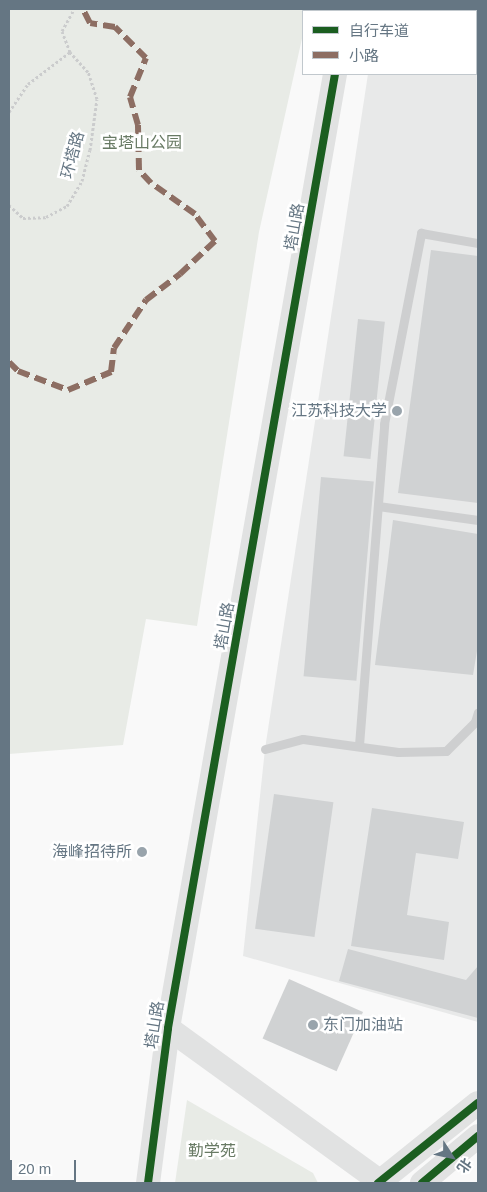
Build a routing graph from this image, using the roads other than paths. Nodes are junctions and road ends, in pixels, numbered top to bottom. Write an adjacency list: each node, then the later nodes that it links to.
1 (335, 75): 8 (street, 塔山路)
2 (478, 243): 3 (lane)
3 (378, 506): 4 (lane); 6 (lane)
4 (478, 520)
5 (478, 712): 6 (lane)
6 (359, 745): 7 (lane)
7 (265, 749)
8 (168, 1028): 11 (street, 塔山路); 12 (street)
9 (478, 1102): 12 (street)
10 (478, 1136): 13 (street)
11 (148, 1183)
12 (380, 1183)
13 (422, 1183)

